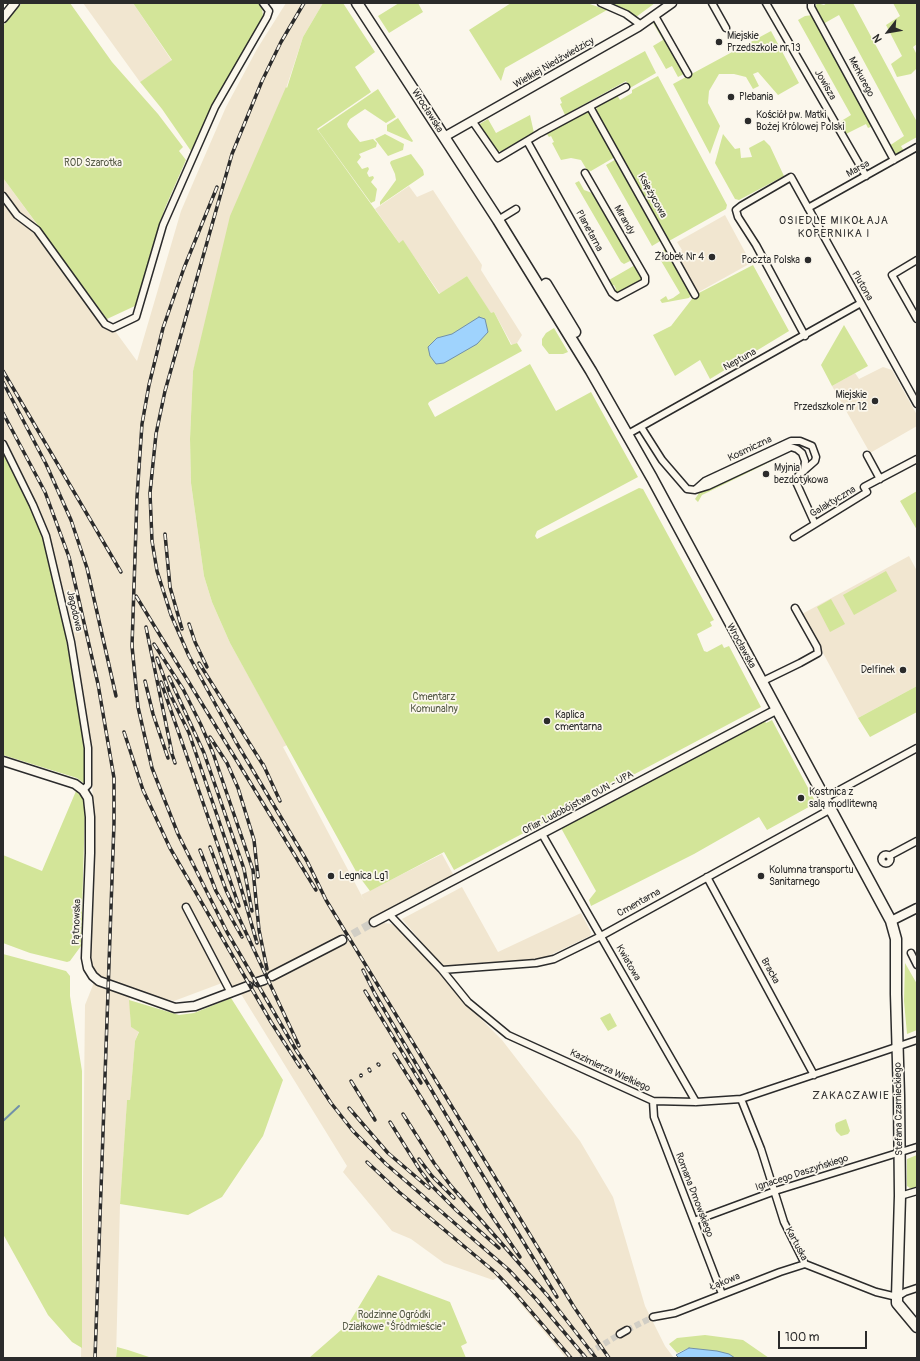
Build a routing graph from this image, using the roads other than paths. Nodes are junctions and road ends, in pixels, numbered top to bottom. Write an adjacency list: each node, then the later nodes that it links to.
1 (15, 3): 10 (street)
2 (263, 3): 23 (street)
3 (357, 3): 17 (main road, Wrocławska)
4 (601, 3): 11 (street)
5 (672, 3): 9 (street, Wielkiej Niedźwiedzicy)
6 (712, 3): 12 (street)
7 (766, 3): 22 (street, Jowisza)
8 (810, 3): 20 (street, Merkurego)
9 (655, 16): 11 (street, Wielkiej Niedźwiedzicy); 13 (street)
10 (3, 18)
11 (641, 25): 16 (street, Wielkiej Niedźwiedzicy)
12 (726, 28)
13 (688, 74)
14 (626, 87): 15 (street)
15 (590, 106): 18 (street); 29 (street, Księżycowa)
16 (472, 122): 17 (street, Wielkiej Niedźwiedzicy); 18 (street)
17 (444, 137): 26 (main road, Wrocławska)
18 (527, 141): 28 (street, Planetarna)
19 (917, 147): 20 (street, Marsa)
20 (894, 160): 22 (street, Marsa)
21 (586, 173): 28 (street, Mirandy)
22 (866, 176): 24 (street, Marsa)
23 (3, 196)
24 (808, 208): 30 (street, Plutona); 32 (street, Plutona)
25 (516, 209): 26 (street)
26 (498, 220): 35 (main road, Wrocławska)
27 (917, 260): 31 (street)
28 (646, 277)
29 (695, 295)
30 (861, 303): 32 (street, Neptuna); 33 (street, Plutona)
31 (917, 319)
32 (805, 336): 34 (street, Neptuna)
33 (917, 404)
34 (641, 426): 35 (street, Neptuna); 41 (street)
35 (628, 434): 45 (main road, Wrocławska)
36 (3, 444): 49 (street, Jagodowa)
37 (867, 455): 40 (street)
38 (917, 459): 40 (street, Galaktyczna)
39 (804, 471): 41 (street); 41 (street, Kosmiczna); 42 (street, Kosmiczna)
40 (880, 479): 42 (street, Galaktyczna)
41 (695, 490)
42 (815, 524): 43 (street, Galaktyczna)
43 (794, 537)
44 (795, 608): 45 (street)
45 (761, 682): 46 (main road, Wrocławska)
46 (776, 710): 50 (main road, Wrocławska); 52 (street, Ofiar Ludobójstwa OUN - UPA)
47 (917, 748): 50 (street)
48 (3, 761): 49 (street)
49 (83, 790): 68 (street, Pątnowska)
50 (825, 798): 51 (main road, Wrocławska)
51 (831, 809): 55 (street, Cmentarna); 59 (main road, Wrocławska)
52 (542, 834): 58 (street, Ofiar Ludobójstwa OUN - UPA); 61 (street, Kwiatowa)
53 (917, 841): 54 (street)
54 (889, 856)
55 (707, 877): 61 (street, Cmentarna); 71 (street, Bracka)
56 (186, 907): 68 (street)
57 (917, 908): 59 (street)
58 (389, 914): 60 (street); 65 (street, Kazimierza Wielkiego)
59 (891, 921): 70 (main road, Stefana Czarnieckiego)
60 (374, 922)
61 (601, 936): 65 (street, Cmentarna); 74 (street, Kwiatowa)
62 (342, 940): 66 (street)
63 (911, 953): 64 (street)
64 (917, 965)
65 (442, 970): 73 (street, Kazimierza Wielkiego)
66 (272, 976)
67 (248, 986): 68 (street, Pątnowska)
68 (231, 993)
69 (917, 1040): 70 (street, Kazimierza Wielkiego)
70 (898, 1047): 71 (street, Kazimierza Wielkiego); 76 (main road, Stefana Czarnieckiego)
71 (814, 1075): 72 (street, Kazimierza Wielkiego)
72 (741, 1099): 74 (street, Kazimierza Wielkiego); 77 (street, Kartuska)
73 (653, 1101): 74 (street, Kazimierza Wielkiego); 80 (street, Romana Dmowskiego)
74 (696, 1102)
75 (917, 1146): 76 (street, Ignacego Daszyńskiego)
76 (900, 1152): 77 (street, Ignacego Daszyńskiego); 79 (main road, Stefana Czarnieckiego)
77 (775, 1191): 80 (street, Ignacego Daszyńskiego); 81 (street, Kartuska)
78 (917, 1191): 79 (street)
79 (900, 1196): 84 (main road, Stefana Czarnieckiego)
80 (694, 1221): 83 (street, Romana Dmowskiego)
81 (805, 1264): 83 (street, Łąkowa); 84 (street, Kartuska)
82 (917, 1288): 84 (street)
83 (722, 1294): 85 (street, Łąkowa)
84 (897, 1297): 86 (main road)
85 (653, 1317)
86 (917, 1327)
87 (627, 1330): 88 (street)
88 (620, 1334)

